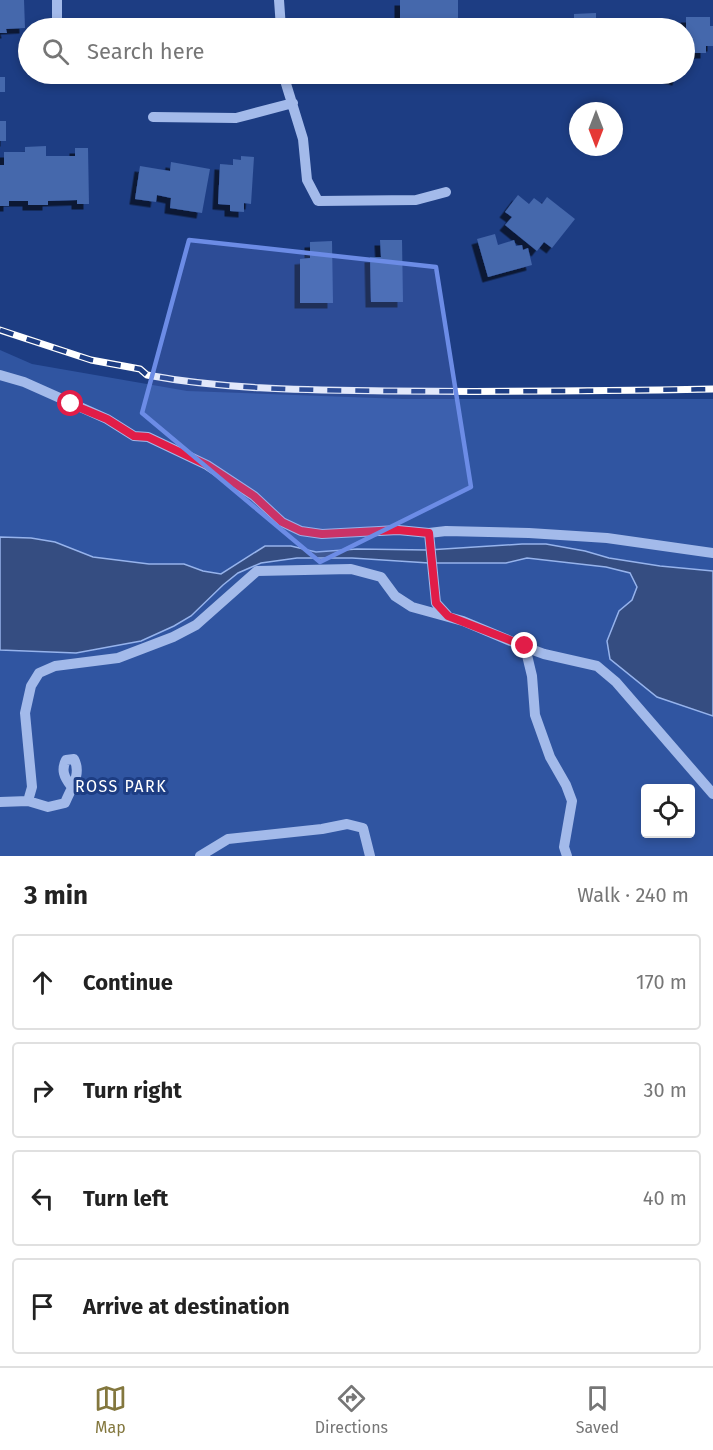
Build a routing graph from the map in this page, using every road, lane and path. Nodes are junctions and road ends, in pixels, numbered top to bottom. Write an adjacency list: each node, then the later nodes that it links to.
1 (57, 0): 3 (street)
2 (279, 0): 4 (street)
3 (57, 18)
4 (280, 18)
5 (286, 84): 6 (street)
6 (293, 103): 7 (street); 8 (street)
7 (153, 117)
8 (446, 192)
9 (0, 375): 10 (street)
10 (430, 539): 11 (street); 12 (street)
11 (713, 553)
12 (448, 616): 13 (street); 16 (street)
13 (525, 646): 15 (street); 22 (street)
14 (71, 786): 16 (street)
15 (713, 794)
16 (28, 801): 17 (street)
17 (0, 802)
18 (363, 828): 19 (street); 20 (street); 21 (street)
19 (200, 856)
20 (370, 856)
21 (378, 856)
22 (567, 856)

